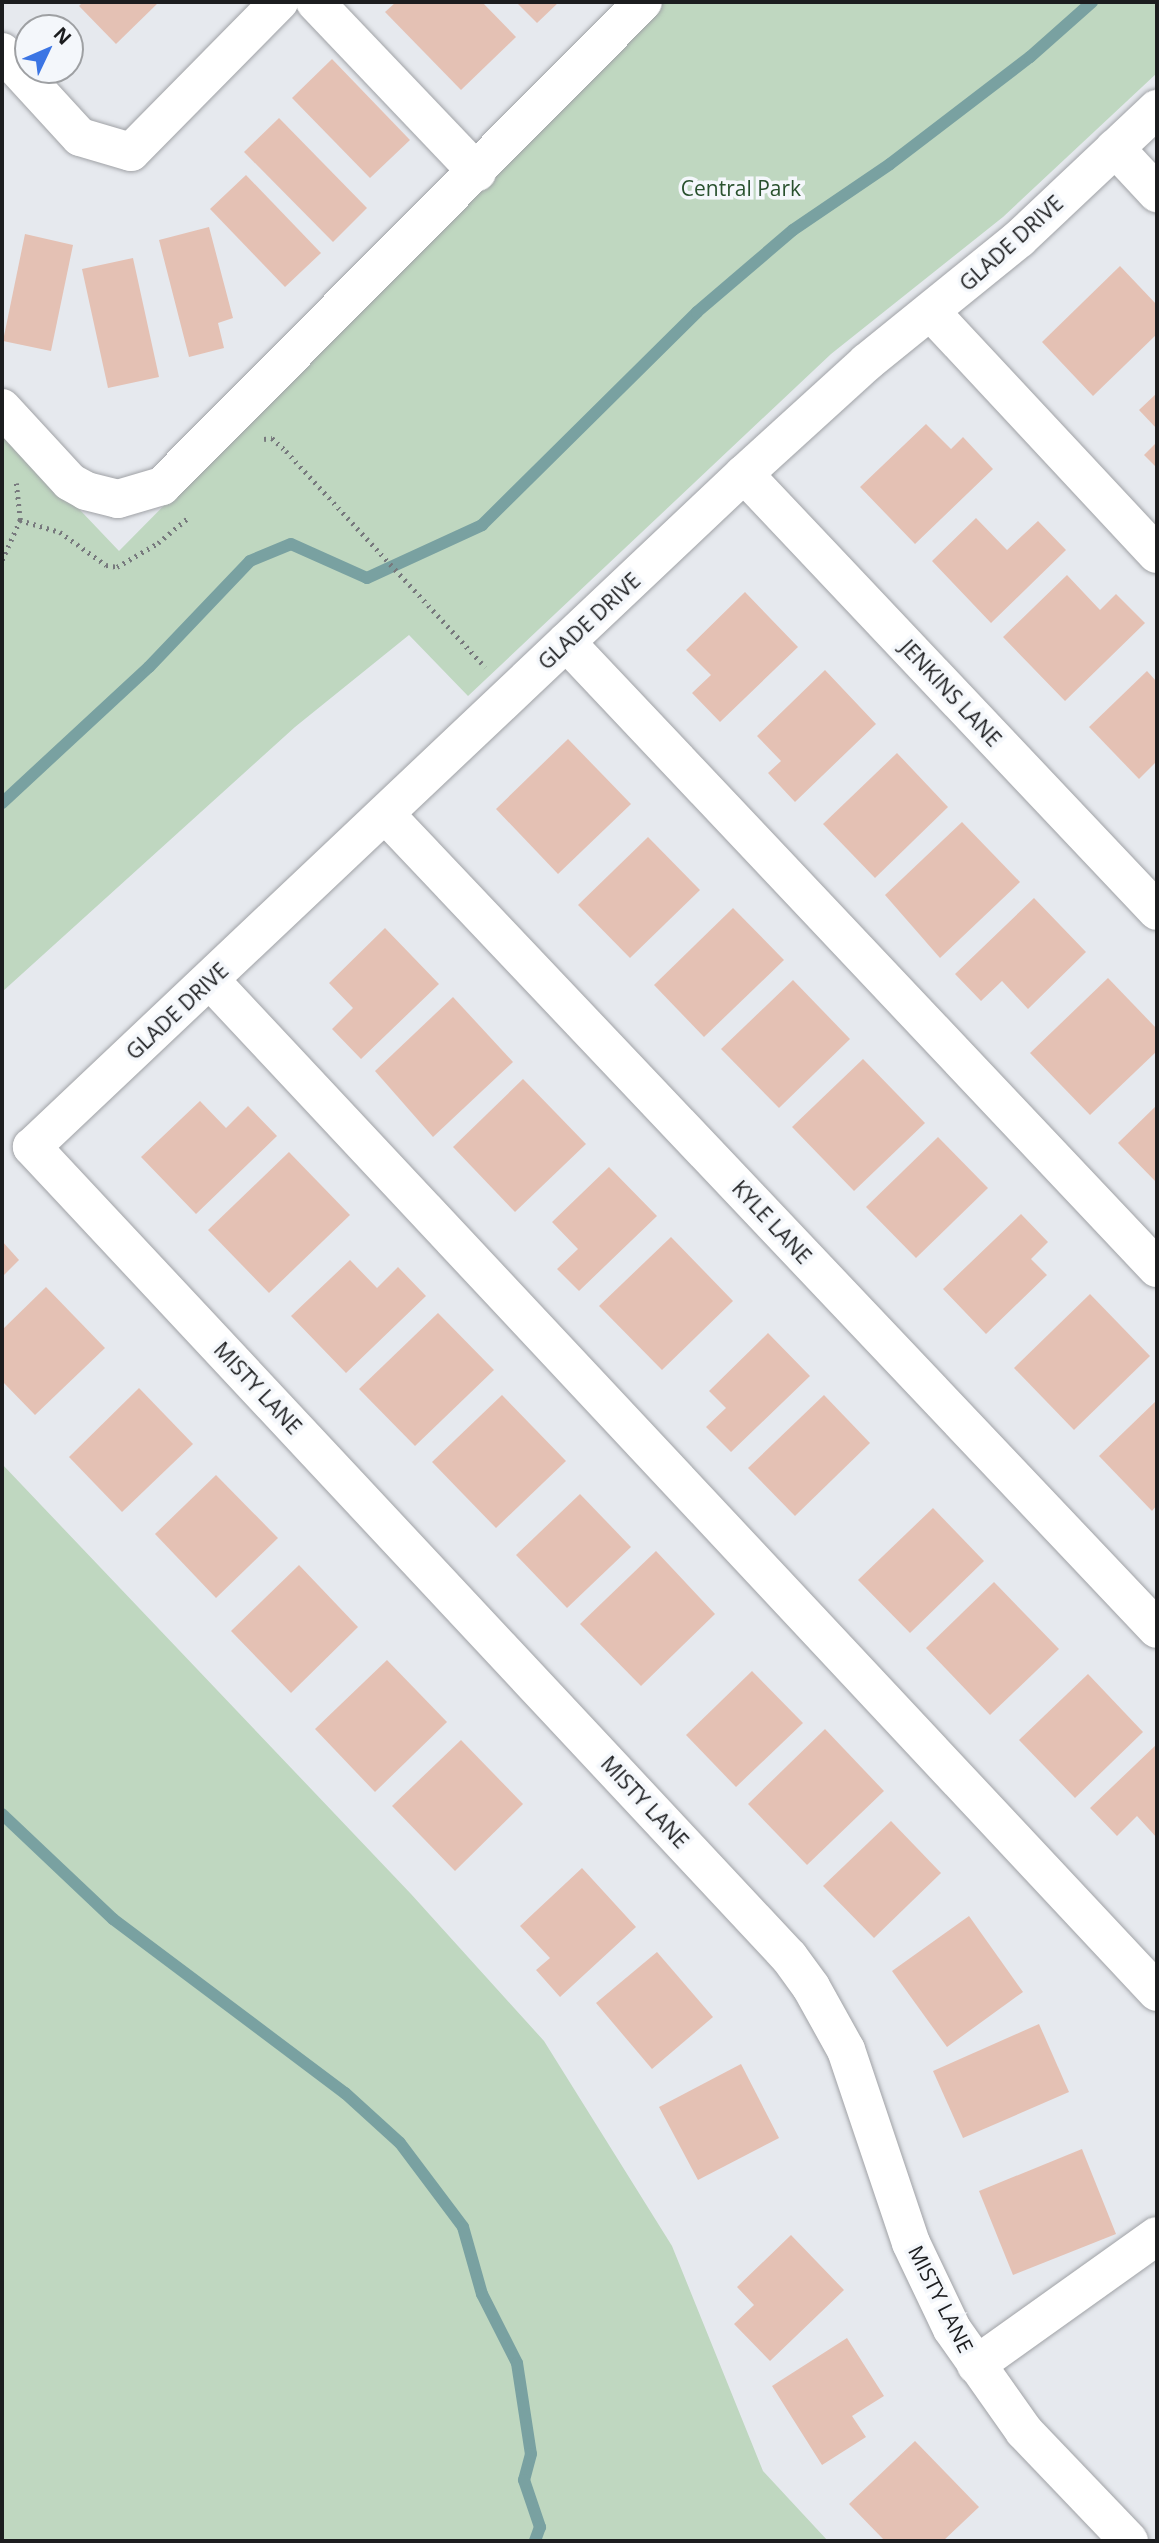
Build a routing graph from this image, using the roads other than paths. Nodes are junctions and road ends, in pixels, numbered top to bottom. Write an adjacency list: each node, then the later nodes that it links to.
1 (279, 2): 4 (street)
2 (315, 2): 7 (street)
3 (642, 2): 7 (street)
4 (2, 52)
5 (1157, 109): 6 (street, GLADE DRIVE)
6 (1115, 148): 8 (street); 9 (street, GLADE DRIVE)
7 (477, 172): 10 (street)
8 (1157, 193)
9 (931, 312): 11 (street, GLADE DRIVE); 12 (street)
10 (2, 408)
11 (744, 474): 13 (street, GLADE DRIVE); 15 (street, JENKINS LANE)
12 (1157, 554)
13 (566, 642): 14 (street, GLADE DRIVE); 18 (street)
14 (386, 815): 16 (street, GLADE DRIVE); 19 (street, KYLE LANE)
15 (1157, 911)
16 (210, 980): 17 (street, GLADE DRIVE); 20 (street)
17 (32, 1146): 22 (street, MISTY LANE)
18 (1157, 1268)
19 (1157, 1629)
20 (1157, 1992)
21 (1157, 2236): 22 (street)
22 (976, 2365): 23 (street, MISTY LANE)
23 (1129, 2541)

